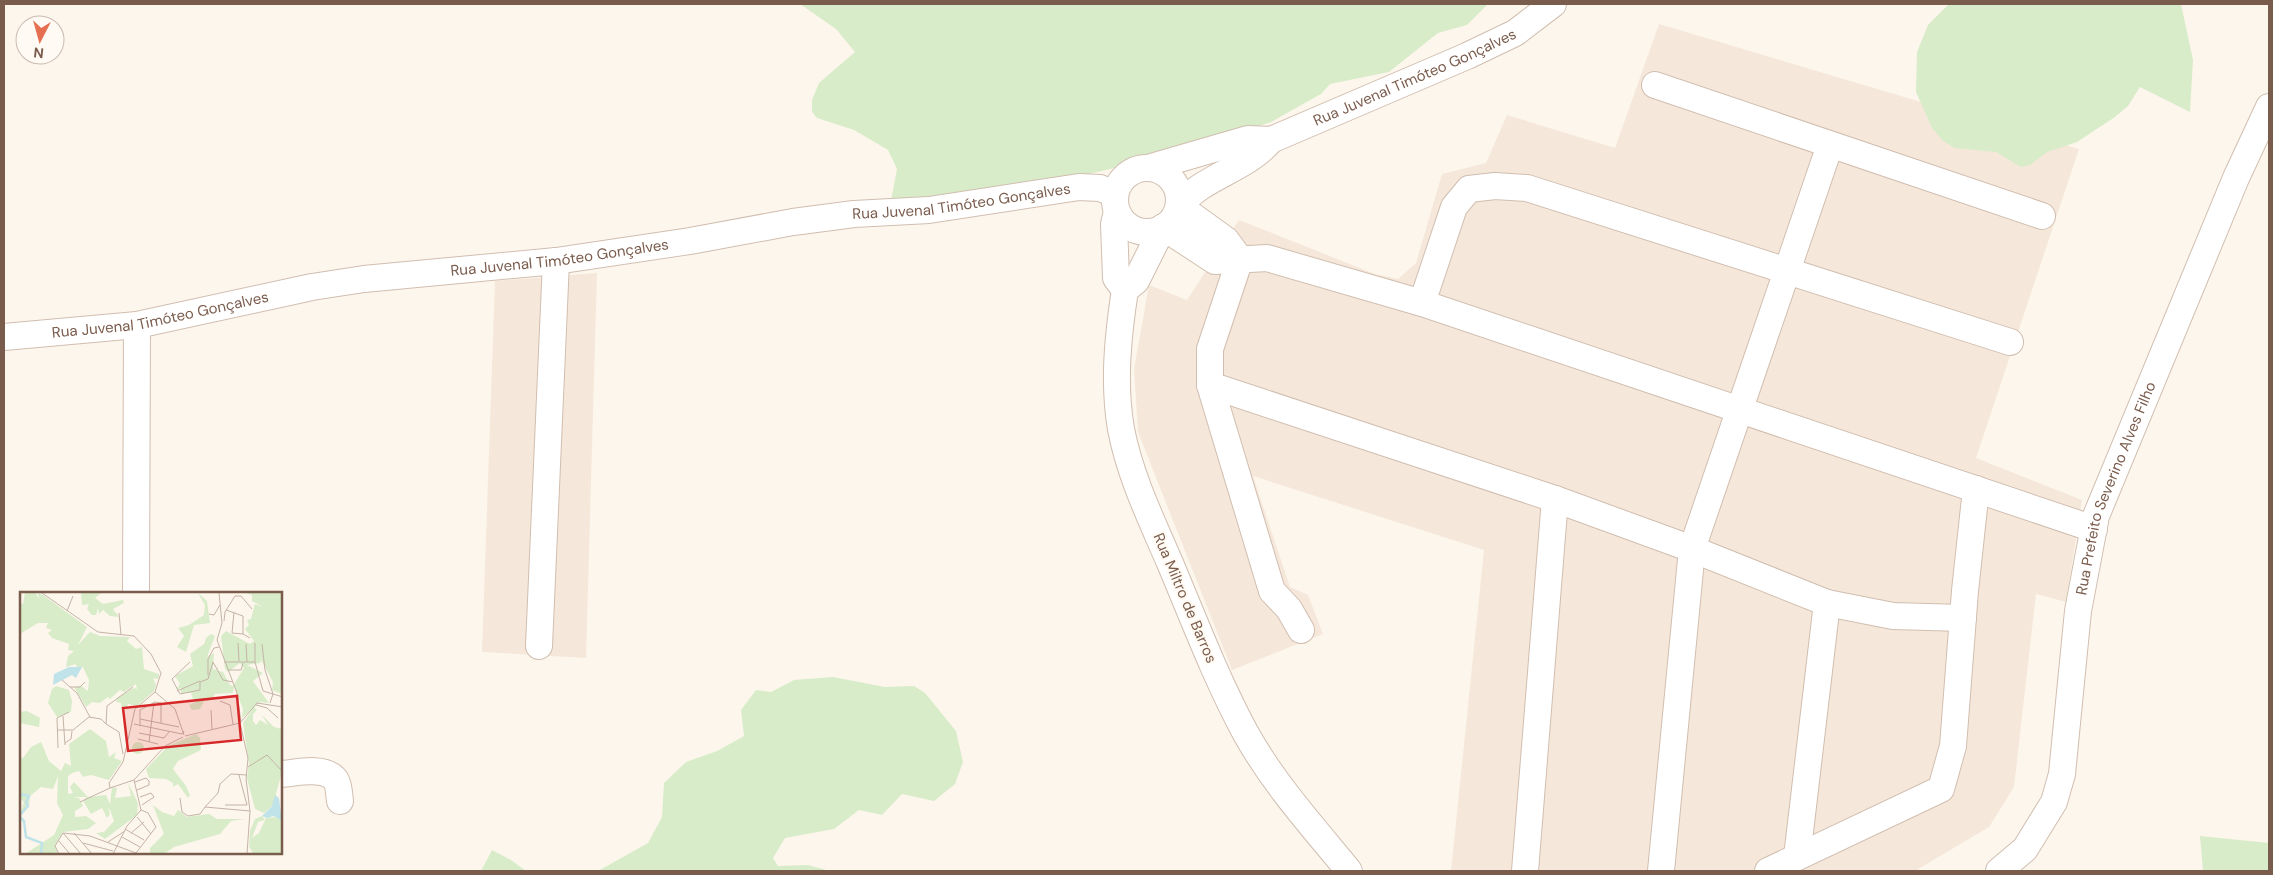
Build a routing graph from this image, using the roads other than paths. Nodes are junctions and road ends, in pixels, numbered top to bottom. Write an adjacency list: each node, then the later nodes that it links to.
1 (1553, 4): 4 (street, Rua Juvenal Timóteo Gonçalves)
2 (1655, 85): 5 (street)
3 (2269, 106): 23 (street, Rua Prefeito Severino Alves Filho)
4 (1271, 140): 6 (street, Rua Juvenal Timóteo Gonçalves); 8 (street, Rua Juvenal Timóteo Gonçalves)
5 (1830, 145): 9 (street); 13 (street)
6 (1148, 168): 7 (street); 8 (street)
7 (1116, 203): 10 (street); 12 (street, Rua Juvenal Timóteo Gonçalves); 14 (street)
8 (1178, 206): 10 (street); 11 (street)
9 (2042, 216)
10 (1163, 228): 11 (street); 14 (street)
11 (1240, 259): 15 (street); 19 (street)
12 (556, 261): 16 (street, Rua Juvenal Timóteo Gonçalves); 29 (street)
13 (1787, 272): 15 (street); 18 (street); 20 (street)
14 (1125, 290): 33 (street, Rua Miltro de Barros)
15 (1422, 303): 20 (street)
16 (137, 324): 17 (street, Rua Juvenal Timóteo Gonçalves); 25 (street)
17 (4, 337)
18 (2010, 342)
19 (1210, 385): 22 (street); 28 (street)
20 (1740, 410): 21 (street); 24 (street)
21 (1976, 489): 23 (street); 27 (street)
22 (1555, 499): 24 (street); 34 (street)
23 (2094, 529): 37 (street, Rua Prefeito Severino Alves Filho)
24 (1692, 549): 26 (street); 35 (street)
25 (136, 592)
26 (1827, 604): 27 (street); 32 (street)
27 (1963, 618): 32 (street)
28 (1301, 630)
29 (539, 646)
30 (282, 774): 31 (street)
31 (340, 801)
32 (1798, 857): 36 (street)
33 (1349, 871)
34 (1525, 871)
35 (1661, 871)
36 (1768, 871)
37 (2000, 871)

